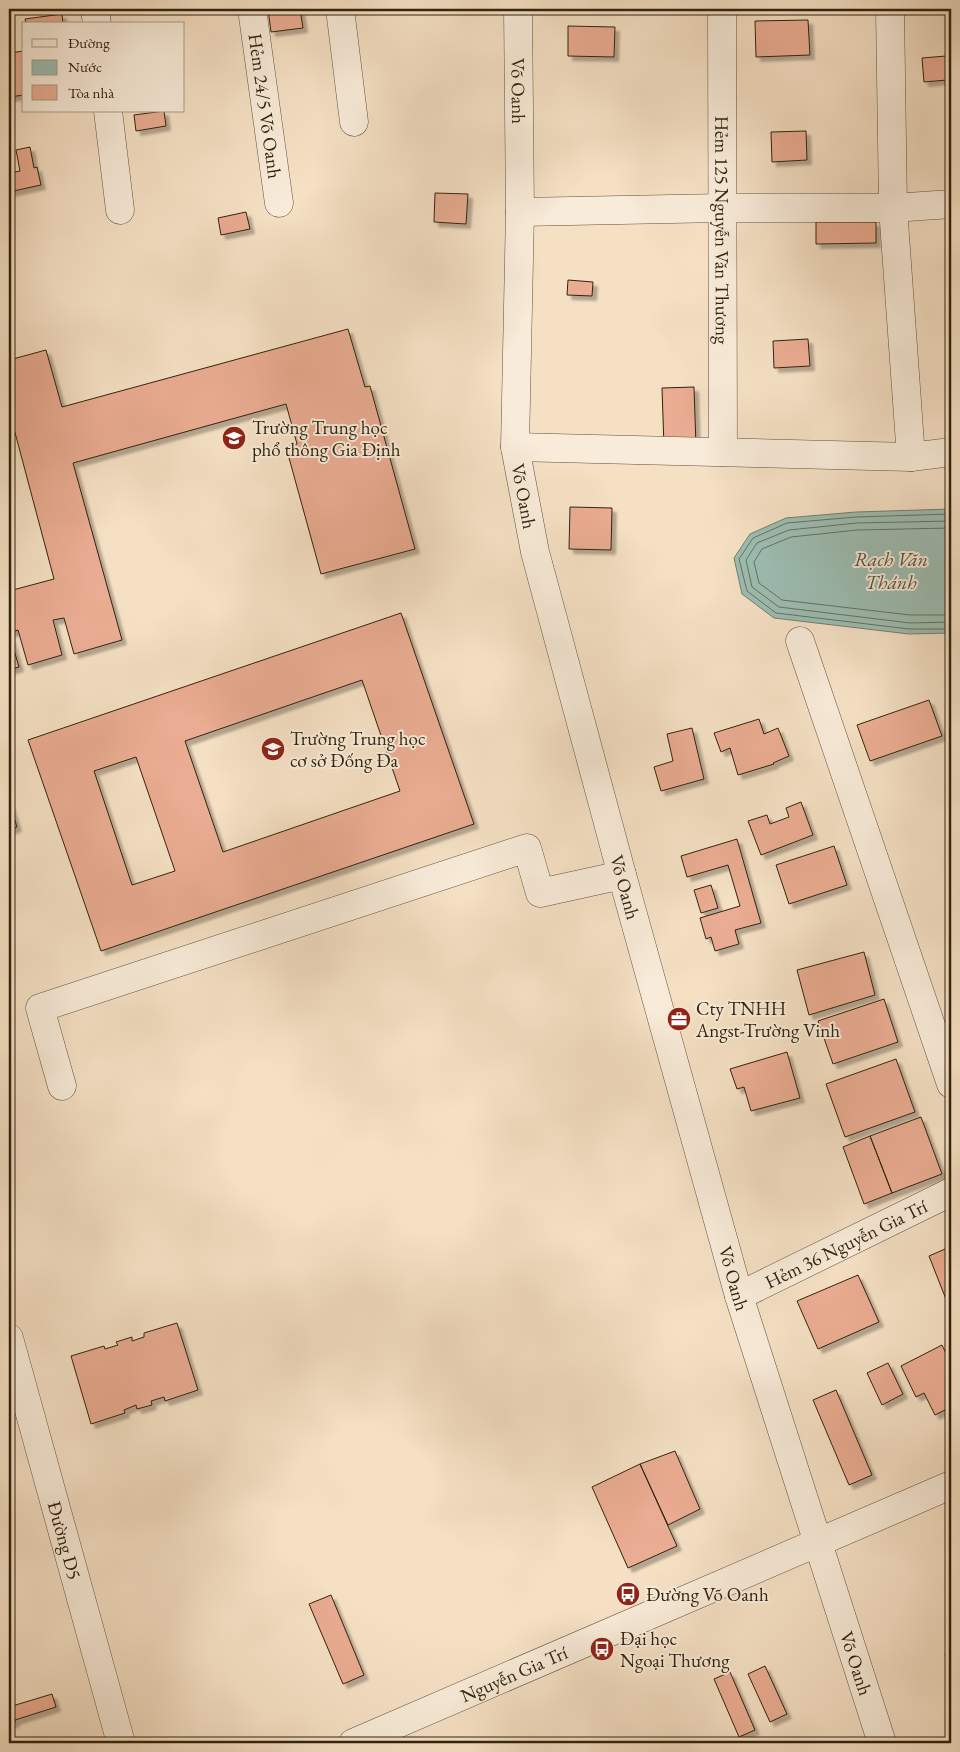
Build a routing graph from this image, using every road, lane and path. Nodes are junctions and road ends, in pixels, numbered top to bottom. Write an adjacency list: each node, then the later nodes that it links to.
1 (95, 9): 7 (street)
2 (252, 9): 10 (street, Hẻm 24/5 Võ Oanh)
3 (340, 9): 9 (street)
4 (518, 9): 15 (street, Võ Oanh)
5 (722, 9): 12 (street, Hẻm 125 Nguyễn Văn Thương)
6 (890, 9): 13 (street)
7 (97, 22)
8 (108, 112): 14 (street)
9 (354, 122)
10 (279, 203)
11 (951, 204): 13 (street)
12 (722, 208): 13 (street); 15 (street); 17 (street, Hẻm 125 Nguyễn Văn Thương)
13 (892, 208): 19 (street)
14 (120, 210)
15 (520, 212): 16 (street, Võ Oanh)
16 (515, 447): 17 (street); 21 (street, Võ Oanh)
17 (723, 452): 19 (street)
18 (951, 452): 19 (street)
19 (911, 457)
20 (800, 642): 22 (street)
21 (622, 875): 23 (street); 25 (street, Võ Oanh)
22 (951, 1084)
23 (62, 1086)
24 (951, 1192): 25 (street, Hẻm 36 Nguyễn Gia Trí)
25 (739, 1296): 28 (street, Võ Oanh)
26 (9, 1338): 29 (street, Đường D5)
27 (951, 1485): 28 (street, Nguyễn Gia Trí)
28 (819, 1543): 30 (street, Nguyễn Gia Trí); 31 (street, Võ Oanh)
29 (121, 1743)
30 (352, 1743)
31 (882, 1743)

